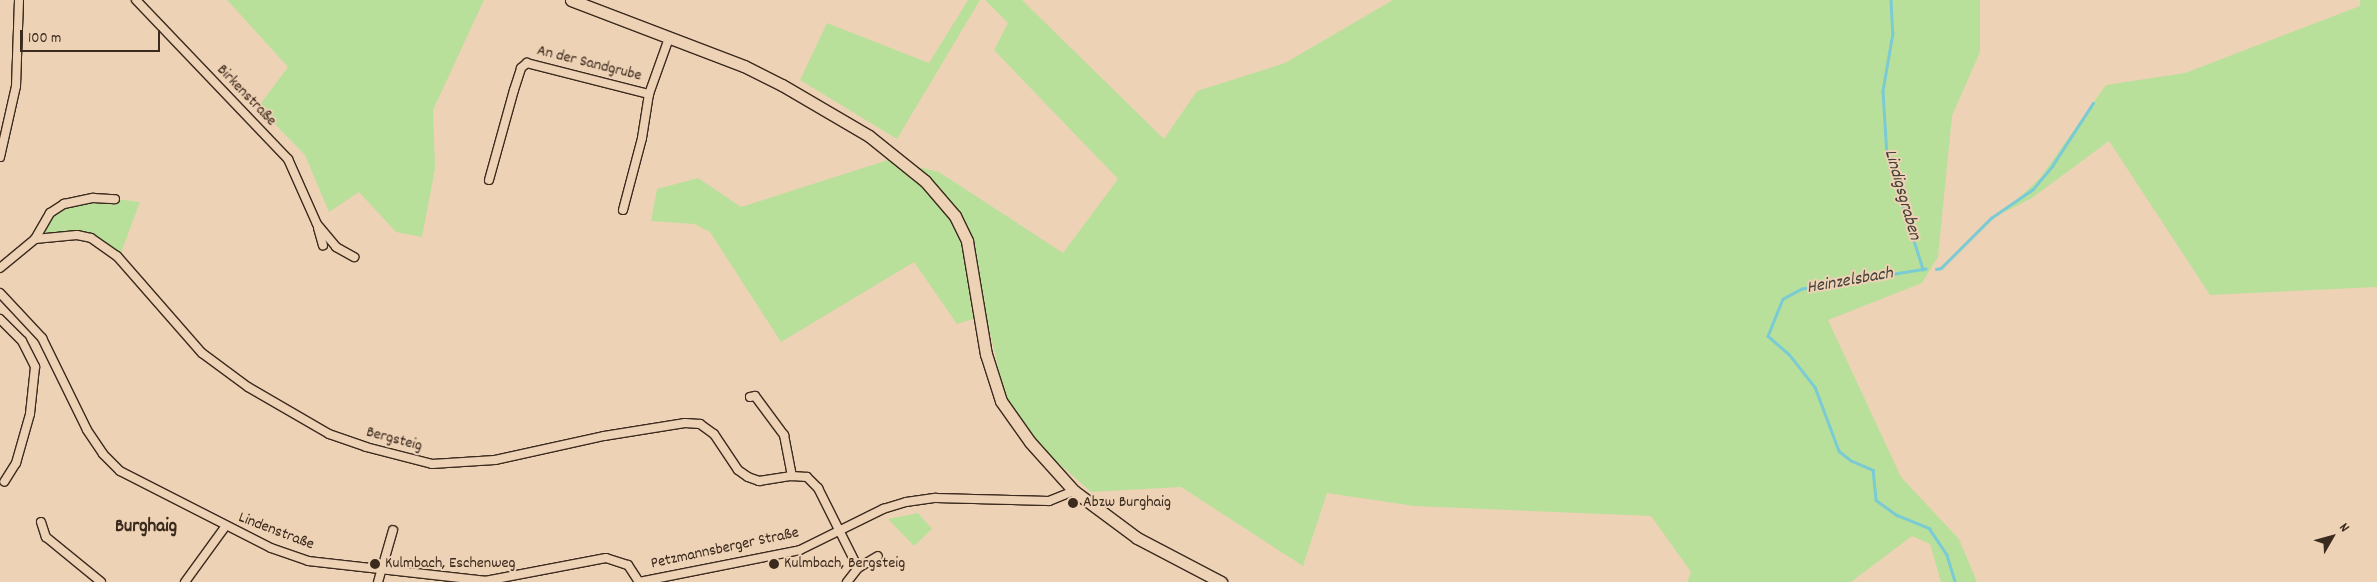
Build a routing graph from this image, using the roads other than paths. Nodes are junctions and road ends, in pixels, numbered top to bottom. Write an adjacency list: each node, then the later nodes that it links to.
1 (20, 0): 6 (street)
2 (136, 0): 10 (street, Birkenstraße)
3 (571, 0): 4 (street)
4 (669, 38): 5 (street, An der Sandgrube); 20 (street)
5 (649, 94): 7 (street, An der Sandgrube); 9 (street, An der Sandgrube)
6 (0, 157)
7 (489, 180)
8 (115, 198): 11 (street)
9 (623, 210)
10 (317, 224): 12 (street, Birkenstraße); 13 (street, Birkenstraße)
11 (35, 239): 14 (street); 18 (street, Bergsteig)
12 (323, 245)
13 (354, 257)
14 (0, 268)
15 (0, 293): 22 (street, Lindenstraße)
16 (0, 320): 19 (street)
17 (750, 396): 18 (street)
18 (792, 476): 24 (street, Bergsteig)
19 (4, 482)
20 (1074, 491): 24 (street, Petzmannsberger Straße); 33 (street)
21 (41, 522): 28 (street)
22 (225, 527): 27 (street, Lindenstraße); 29 (street)
23 (393, 530): 27 (street)
24 (840, 532): 26 (street, Bergsteig); 31 (street, Petzmannsberger Straße)
25 (878, 556): 26 (street)
26 (858, 568): 32 (street)
27 (381, 571): 30 (street); 31 (street, Lindenstraße)
28 (101, 582)
29 (184, 582)
30 (378, 582)
31 (639, 582)
32 (847, 582)
33 (1221, 582)

